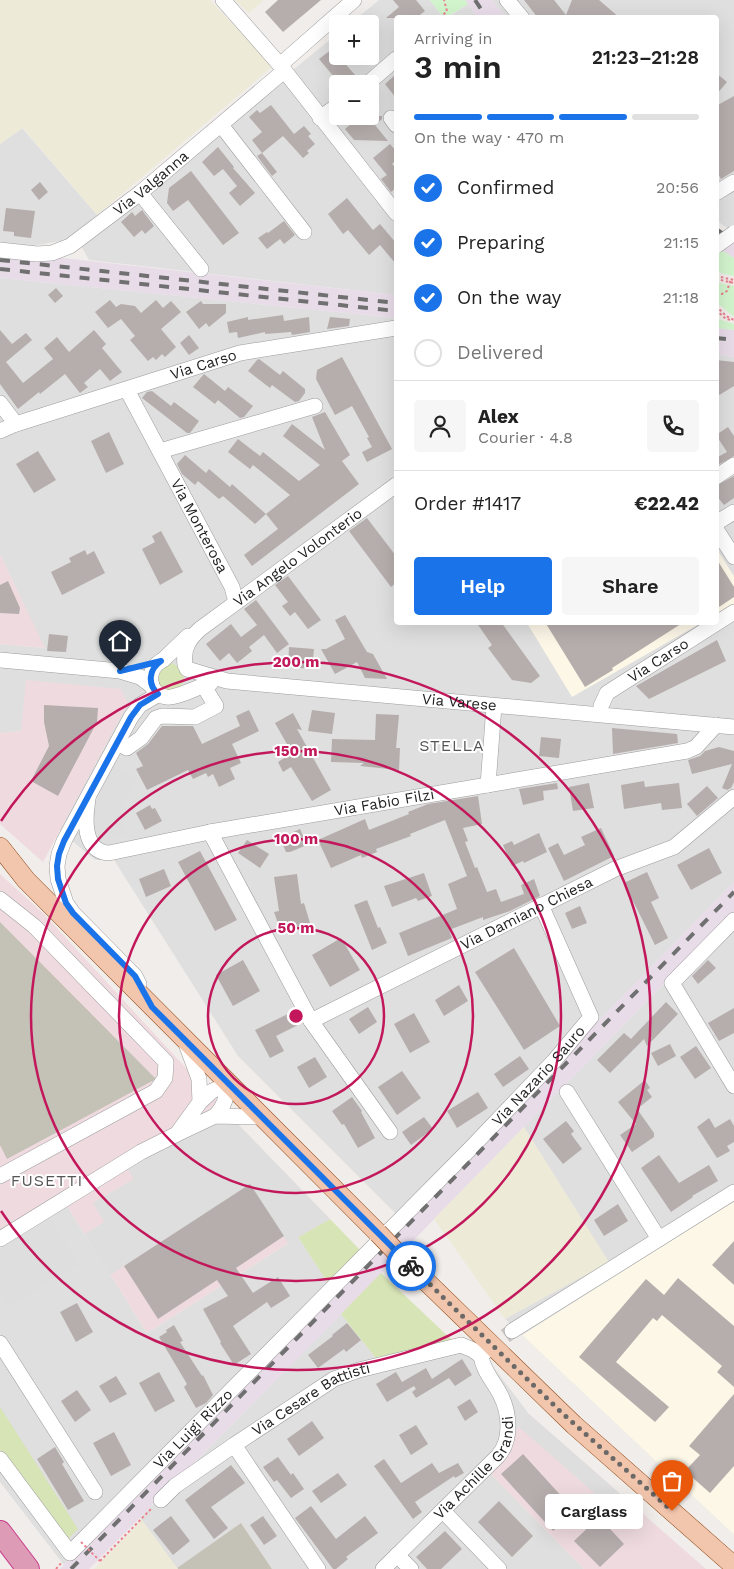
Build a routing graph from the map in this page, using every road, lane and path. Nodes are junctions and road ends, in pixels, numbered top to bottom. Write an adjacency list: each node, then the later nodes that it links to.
1 (223, 0): 8 (street)
2 (354, 0): 8 (street, Via Valganna)
3 (444, 0): 5 (path)
4 (507, 0): 6 (street)
5 (443, 15)
6 (520, 15)
7 (394, 61): 9 (street)
8 (282, 68): 11 (street); 12 (street, Via Valganna)
9 (377, 75)
10 (329, 112): 11 (street)
11 (320, 118): 16 (street)
12 (221, 126): 15 (street, Via Valganna); 17 (street)
13 (734, 182): 14 (street)
14 (719, 191)
15 (140, 193): 20 (street, Via Valganna); 21 (street)
16 (394, 210)
17 (304, 232)
18 (734, 233): 19 (street, bridge)
19 (719, 244)
20 (0, 250)
21 (200, 269)
22 (719, 278): 24 (path)
23 (719, 278): 24 (path)
24 (733, 280): 25 (path)
25 (719, 294)
26 (719, 309): 28 (path)
27 (719, 313): 28 (path)
28 (734, 320)
29 (394, 328): 30 (street, Via Carso)
30 (127, 390): 33 (street, Via Carso); 35 (street, Via Monterosa)
31 (0, 403): 33 (street)
32 (315, 406): 35 (street)
33 (16, 424): 34 (street, Via Carso)
34 (0, 431)
35 (160, 451): 43 (street, Via Monterosa)
36 (734, 465): 37 (street)
37 (719, 475)
38 (394, 486): 43 (street, Via Angelo Volonterio)
39 (734, 512): 40 (street)
40 (719, 521)
41 (719, 534): 42 (street)
42 (734, 557)
43 (236, 602): 47 (street, Via Angelo Volonterio)
44 (734, 612): 45 (street, Via Carso)
45 (719, 622)
46 (715, 625): 56 (street, Via Carso)
47 (200, 628): 49 (street, Via Angelo Volonterio); 50 (street, Via Angelo Volonterio)
48 (0, 660): 51 (street)
49 (162, 660): 50 (street); 51 (street); 54 (street)
50 (186, 667): 52 (street, Via Varese); 55 (street)
51 (120, 671): 54 (street)
52 (227, 680): 53 (street); 57 (street, Via Varese)
53 (203, 685): 55 (street); 60 (street)
54 (155, 690): 55 (street); 60 (street)
55 (181, 694)
56 (604, 700)
57 (494, 706): 58 (street, Via Varese); 61 (street)
58 (716, 725): 59 (street, Via Varese); 61 (street, Via Fabio Filzi)
59 (734, 727)
60 (117, 743): 63 (street)
61 (488, 785): 64 (street, Via Fabio Filzi)
62 (734, 797): 67 (street, Via Damiano Chiesa)
63 (88, 799): 64 (street, Via Fabio Filzi); 69 (street)
64 (210, 832): 70 (street)
65 (0, 847): 69 (main road)
66 (0, 899): 80 (street)
67 (541, 905): 70 (street, Via Damiano Chiesa); 82 (street, Via Nazario Sauro)
68 (734, 920): 73 (street)
69 (152, 1007): 71 (main road)
70 (311, 1021): 78 (street)
71 (184, 1039): 72 (main road); 75 (street)
72 (228, 1084): 75 (street); 76 (street); 77 (main road)
73 (734, 1086)
74 (567, 1092): 84 (street)
75 (200, 1102): 79 (street)
76 (215, 1116): 77 (street); 79 (street)
77 (261, 1117): 96 (main road, bridge)
78 (390, 1132)
79 (179, 1133): 83 (street)
80 (0, 1176)
81 (734, 1192): 84 (street)
82 (399, 1220): 94 (street, Via Luigi Rizzo)
83 (0, 1239)
84 (659, 1239): 85 (street)
85 (512, 1331)
86 (0, 1343): 90 (street)
87 (484, 1353): 88 (street, Via Cesare Battisti); 92 (street, Via Achille Grandi)
88 (234, 1445): 91 (street, Via Cesare Battisti); 98 (street)
89 (0, 1459): 94 (street)
90 (95, 1492)
91 (161, 1500): 94 (path, bridge)
92 (443, 1511): 95 (street, Via Achille Grandi); 101 (street)
93 (0, 1532): 97 (highway)
94 (81, 1542)
95 (397, 1555): 99 (street, Via Achille Grandi); 100 (street)
96 (734, 1566)
97 (28, 1569)
98 (318, 1569)
99 (382, 1569)
100 (411, 1569)
101 (499, 1569)

